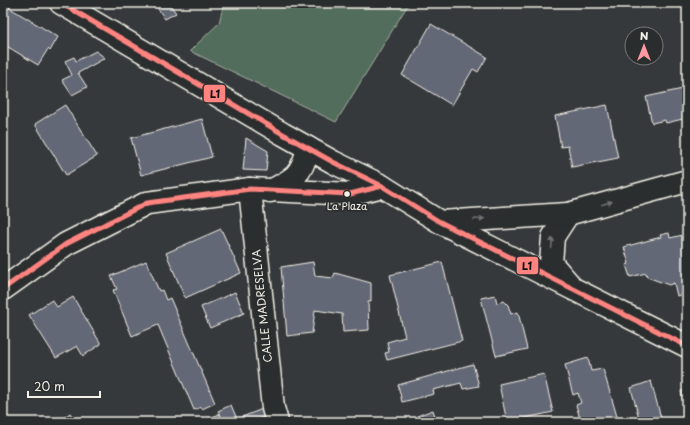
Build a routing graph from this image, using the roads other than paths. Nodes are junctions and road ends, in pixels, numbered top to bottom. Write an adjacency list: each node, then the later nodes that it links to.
1 (61, 3): 2 (street)
2 (308, 148): 4 (street); 5 (street)
3 (687, 181): 6 (street, one-way to 3)
4 (382, 186): 5 (street); 7 (street)
5 (260, 190): 9 (street); 11 (street, CALLE MADRESELVA)
6 (568, 214): 7 (street, one-way to 6); 8 (street, one-way to 6)
7 (440, 222): 8 (street)
8 (572, 288): 10 (street)
9 (3, 289)
10 (687, 346)
11 (278, 422)

